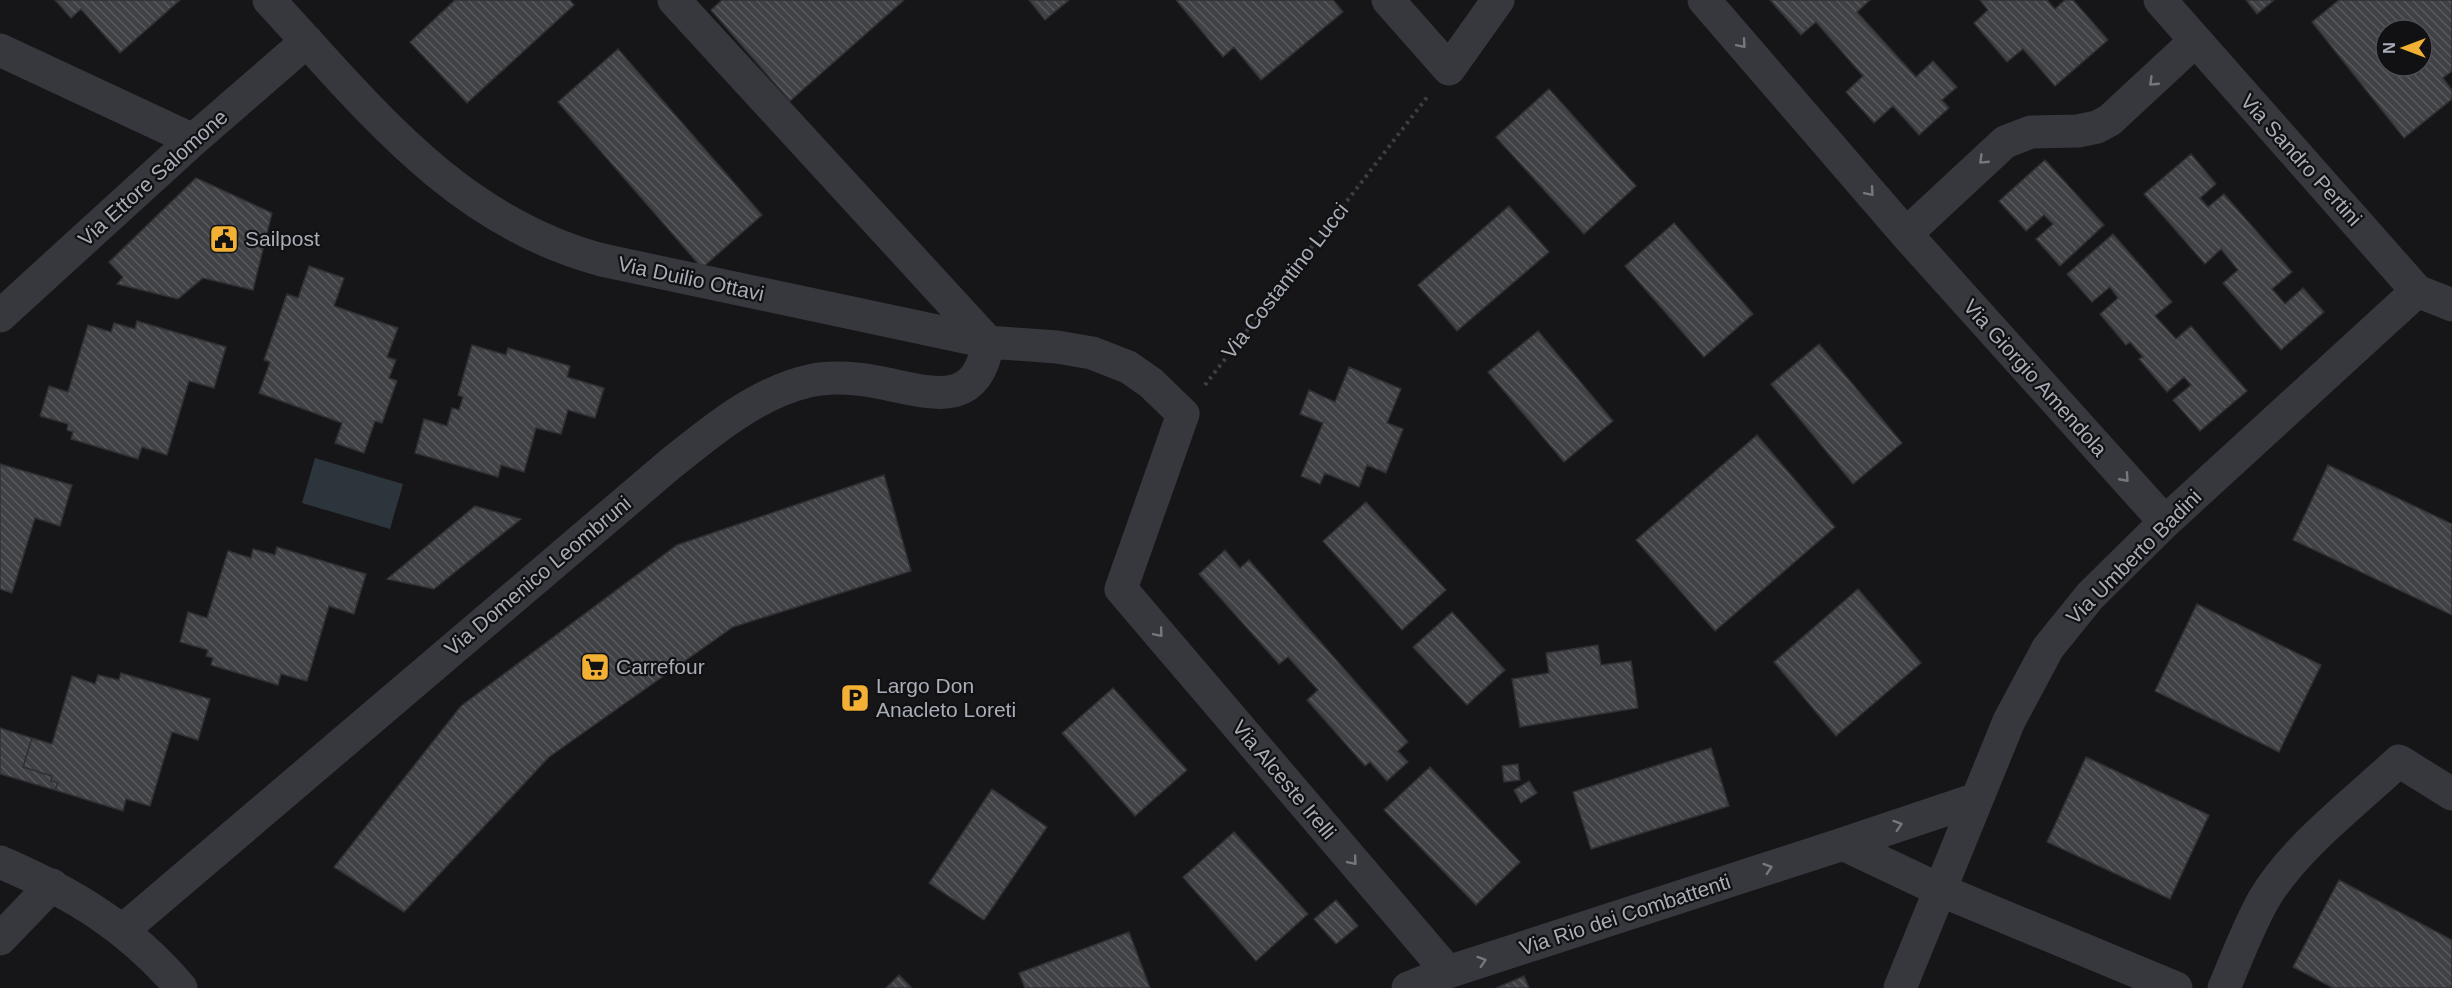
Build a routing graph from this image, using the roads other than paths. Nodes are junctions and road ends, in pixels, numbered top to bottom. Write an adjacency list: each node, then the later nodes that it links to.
1 (269, 0): 7 (street, Via Duilio Ottavi)
2 (674, 0): 15 (street)
3 (1388, 0): 4 (street)
4 (1498, 0)
5 (1704, 0): 11 (street, Via Giorgio Amendola, one-way to 11)
6 (2160, 0): 8 (street, Via Sandro Pertini)
7 (307, 41): 10 (street, Via Ettore Salomone); 15 (street, Via Duilio Ottavi)
8 (2195, 41): 11 (street, one-way to 11); 12 (street, Via Sandro Pertini)
9 (0, 50): 10 (street)
10 (193, 140): 14 (street, Via Ettore Salomone)
11 (1906, 234): 16 (street, Via Giorgio Amendola, one-way to 16)
12 (2417, 291): 13 (street, Via Sandro Pertini); 16 (street, Via Umberto Badini)
13 (2452, 305)
14 (0, 316)
15 (988, 342): 17 (street, Via Duilio Ottavi); 24 (street, Via Domenico Leombruni)
16 (2165, 522): 19 (street, Via Umberto Badini)
17 (1121, 588): 26 (street, Via Alceste Irelli, one-way to 26)
18 (2452, 795): 31 (street)
19 (1977, 799): 20 (street, Via Rio dei Combattenti, one-way to 19); 23 (street, Via Umberto Badini)
20 (1843, 844): 23 (street); 26 (street, Via Rio dei Combattenti, one-way to 20)
21 (0, 862): 22 (street)
22 (52, 885): 24 (street); 25 (street)
23 (1940, 891): 29 (street, Via Umberto Badini); 30 (street)
24 (123, 930): 27 (street)
25 (0, 939)
26 (1448, 972): 28 (street, Via Rio dei Combattenti)
27 (181, 988)
28 (1408, 988)
29 (1900, 988)
30 (2176, 988)
31 (2224, 988)

